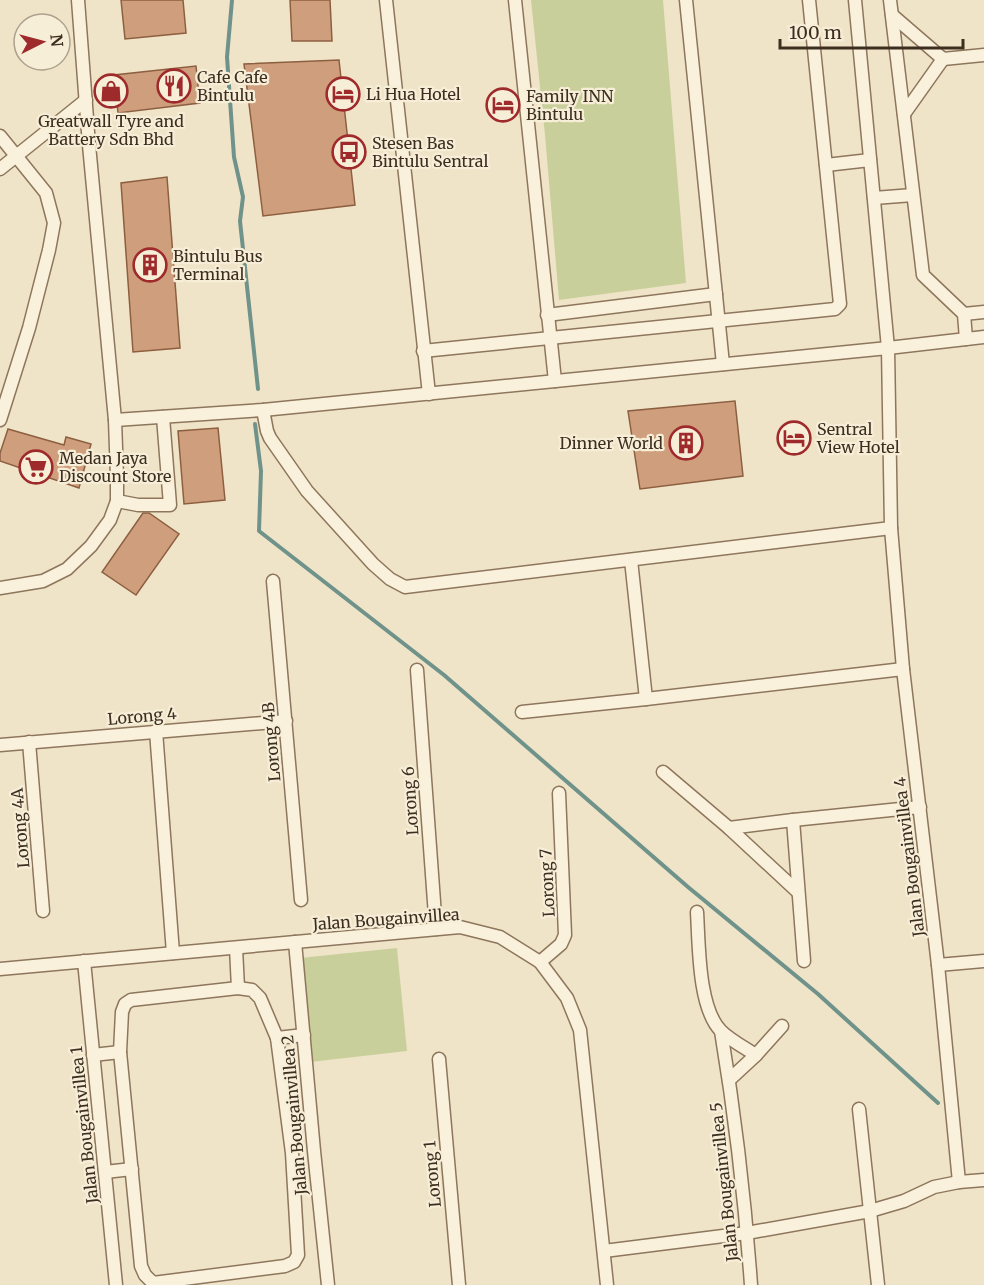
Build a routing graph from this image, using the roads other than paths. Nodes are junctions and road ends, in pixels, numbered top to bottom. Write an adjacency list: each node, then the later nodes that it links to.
1 (78, 0): 11 (street)
2 (386, 0): 29 (street)
3 (515, 0): 23 (street)
4 (686, 0): 20 (street)
5 (809, 0): 16 (street)
6 (855, 0): 15 (street, Jalan Bougainvillea 4)
7 (890, 0): 8 (street)
8 (892, 15): 10 (street); 12 (street)
9 (984, 55): 10 (street)
10 (943, 59): 12 (street)
11 (86, 100): 14 (street); 38 (street)
12 (904, 114): 18 (street)
13 (0, 136): 14 (street)
14 (16, 156): 17 (street); 31 (street)
15 (870, 160): 16 (street); 19 (street, Jalan Bougainvillea 4)
16 (826, 165): 24 (street)
17 (0, 169)
18 (913, 195): 19 (street); 22 (street)
19 (874, 198): 28 (street, Jalan Bougainvillea 4)
20 (716, 294): 23 (street); 24 (street)
21 (984, 312): 22 (street)
22 (964, 314): 27 (street)
23 (547, 315): 26 (street)
24 (718, 320): 26 (street); 30 (street)
25 (984, 337): 27 (street)
26 (549, 338): 29 (street); 32 (street)
27 (966, 339): 28 (street)
28 (888, 348): 30 (street); 40 (street, Jalan Bougainvillea 4)
29 (423, 351): 33 (street)
30 (723, 364): 32 (street)
31 (6, 380): 34 (street)
32 (555, 381): 33 (street)
33 (429, 394): 35 (street)
34 (2, 407): 37 (street)
35 (263, 410): 36 (street); 41 (street)
36 (163, 417): 38 (street); 39 (street)
37 (0, 420)
38 (115, 420): 39 (street)
39 (117, 501): 43 (street)
40 (891, 528): 41 (street); 44 (street, Jalan Bougainvillea 4)
41 (631, 560): 46 (street)
42 (273, 580): 48 (street, Lorong 4B)
43 (0, 588)
44 (903, 669): 46 (street); 54 (street, Jalan Bougainvillea 4)
45 (417, 670): 61 (street, Lorong 6)
46 (646, 699): 47 (street)
47 (522, 712)
48 (286, 721): 49 (street, Lorong 4); 58 (street, Lorong 4B)
49 (156, 731): 50 (street, Lorong 4); 64 (street)
50 (29, 742): 51 (street, Lorong 4); 59 (street, Lorong 4A)
51 (0, 745)
52 (663, 772): 56 (street)
53 (559, 793): 68 (street, Lorong 7)
54 (920, 807): 55 (street); 69 (street, Jalan Bougainvillea 4)
55 (793, 820): 56 (street); 57 (street)
56 (729, 828): 57 (street)
57 (798, 892): 66 (street)
58 (302, 900)
59 (43, 911)
60 (697, 912): 73 (street)
61 (436, 929): 62 (street, Jalan Bougainvillea); 68 (street, Jalan Bougainvillea)
62 (295, 942): 63 (street, Jalan Bougainvillea); 74 (street, Jalan Bougainvillea 2)
63 (236, 948): 64 (street, Jalan Bougainvillea); 71 (street)
64 (173, 953): 65 (street, Jalan Bougainvillea)
65 (84, 961): 70 (street, Jalan Bougainvillea); 77 (street, Jalan Bougainvillea 1)
66 (804, 961)
67 (984, 961): 69 (street)
68 (540, 962): 90 (street, Jalan Bougainvillea)
69 (938, 965): 87 (street, Jalan Bougainvillea 4)
70 (0, 969)
71 (238, 988): 75 (street); 76 (street)
72 (782, 1026): 78 (street, Jalan Bougainvillea 5)
73 (721, 1031): 78 (street); 80 (street)
74 (304, 1035): 75 (street); 82 (street, Jalan Bougainvillea 2)
75 (277, 1038): 83 (street)
76 (120, 1052): 77 (street); 84 (street)
77 (93, 1054): 85 (street, Jalan Bougainvillea 1)
78 (756, 1055): 80 (street, Jalan Bougainvillea 5)
79 (438, 1059): 93 (street, Lorong 1)
80 (729, 1080): 89 (street, Jalan Bougainvillea 5)
81 (859, 1109): 88 (street)
82 (314, 1151): 83 (street); 92 (street, Jalan Bougainvillea 2)
83 (292, 1153): 84 (street)
84 (132, 1169): 85 (street)
85 (105, 1172): 91 (street, Jalan Bougainvillea 1)
86 (984, 1180): 87 (street)
87 (959, 1182): 88 (street)
88 (870, 1211): 89 (street); 96 (street)
89 (747, 1233): 90 (street); 95 (street, Jalan Bougainvillea 5)
90 (604, 1251): 94 (street, Jalan Bougainvillea)
91 (116, 1285)
92 (328, 1285)
93 (459, 1285)
94 (607, 1285)
95 (751, 1285)
96 (878, 1285)

